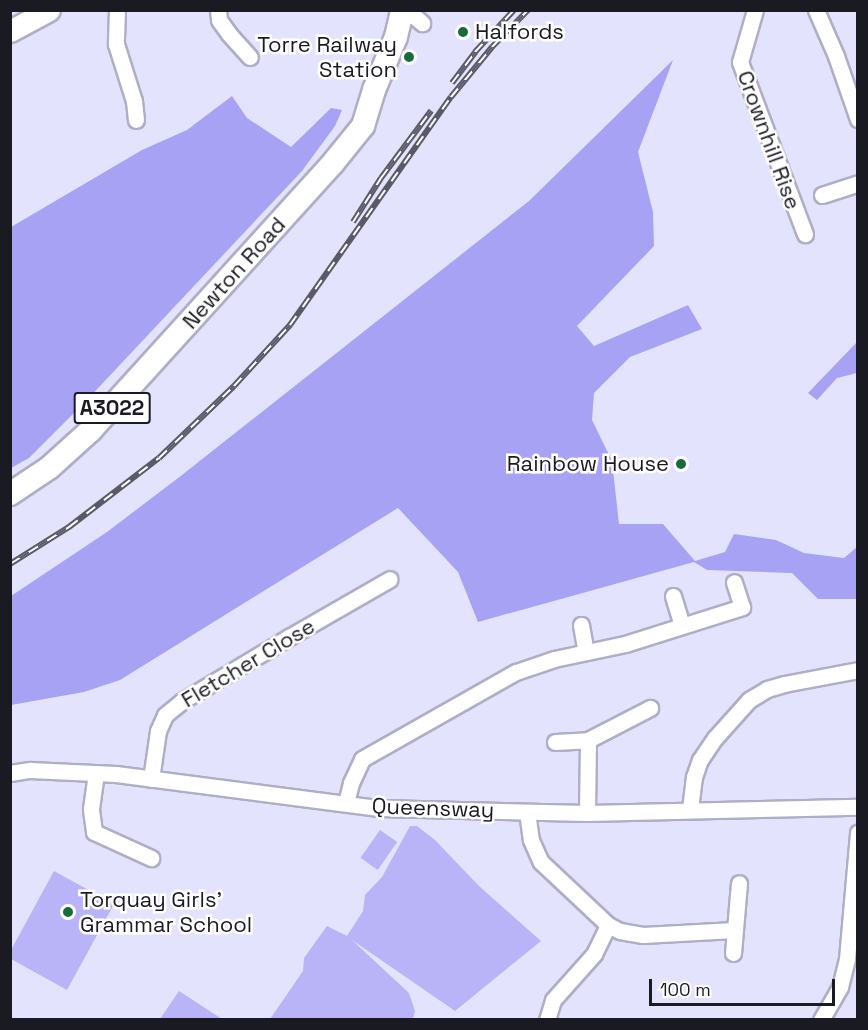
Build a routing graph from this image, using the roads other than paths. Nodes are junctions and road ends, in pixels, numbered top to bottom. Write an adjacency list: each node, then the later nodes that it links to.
1 (49, 10): 7 (street)
2 (117, 10): 10 (street)
3 (218, 10): 8 (street)
4 (755, 10): 14 (street, Crownhill Rise)
5 (816, 10): 9 (street)
6 (408, 14): 11 (main road, Newton Road / A3022); 11 (main road, A3022)
7 (10, 31)
8 (250, 57)
9 (858, 119)
10 (136, 120)
11 (363, 126): 15 (main road, Newton Road / A3022)
12 (858, 183): 13 (street)
13 (822, 195)
14 (805, 234)
15 (10, 494)
16 (390, 579): 28 (street, Fletcher Close)
17 (734, 582): 20 (street)
18 (673, 596): 20 (street)
19 (581, 625): 21 (street)
20 (682, 625): 21 (street)
21 (586, 652): 29 (street)
22 (858, 670): 31 (street)
23 (650, 708): 24 (street)
24 (588, 740): 25 (street); 33 (street)
25 (555, 742)
26 (10, 773): 27 (street, Queensway)
27 (96, 773): 28 (street, Queensway); 35 (street)
28 (151, 779): 29 (street, Queensway)
29 (346, 803): 32 (street, Queensway)
30 (858, 807): 31 (street, Queensway)
31 (690, 809): 33 (street, Queensway)
32 (527, 812): 33 (street, Queensway); 37 (street)
33 (587, 813)
34 (858, 832): 41 (street)
35 (151, 858)
36 (739, 883): 38 (street)
37 (608, 925): 38 (street); 40 (street)
38 (734, 930): 39 (street)
39 (733, 953)
40 (547, 1020)
41 (821, 1020)

